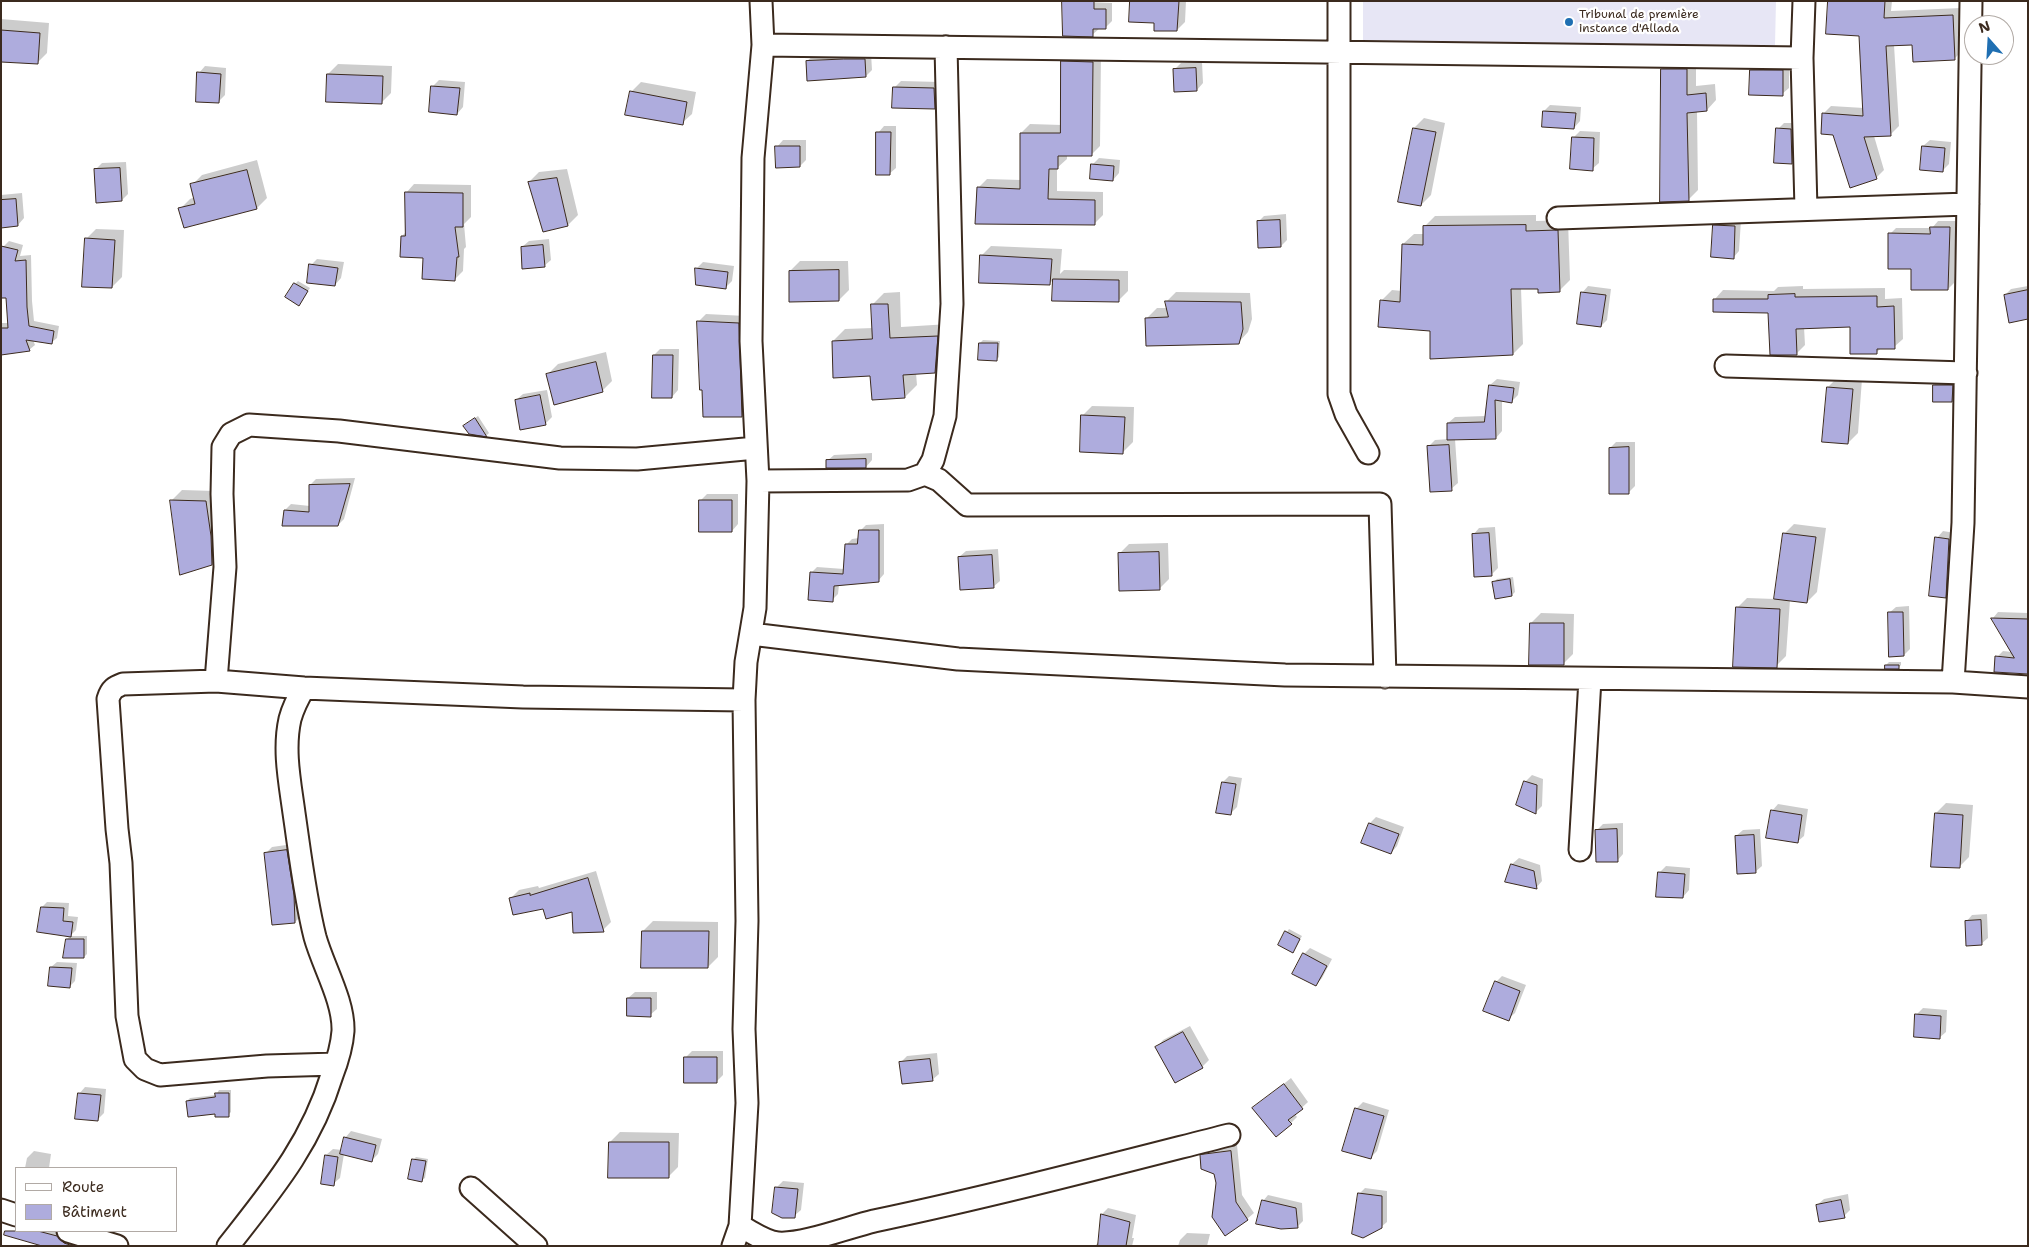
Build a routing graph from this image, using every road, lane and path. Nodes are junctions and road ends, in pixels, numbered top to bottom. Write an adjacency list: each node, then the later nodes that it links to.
1 (761, 1): 5 (street)
2 (1339, 1): 7 (street)
3 (1804, 1): 8 (street)
4 (1971, 1): 9 (street)
5 (764, 45): 6 (street); 14 (street)
6 (946, 47): 7 (street); 16 (street)
7 (1338, 52): 8 (street); 15 (street)
8 (1802, 58): 10 (street)
9 (1968, 204): 10 (street); 13 (street)
10 (1806, 209): 11 (street)
11 (1558, 218)
12 (1726, 366): 13 (street)
13 (1966, 373): 22 (street)
14 (756, 448): 17 (street); 21 (street)
15 (1368, 453)
16 (924, 474): 17 (street); 19 (street)
17 (758, 480): 18 (street)
18 (751, 634): 19 (street); 25 (street)
19 (1385, 677): 20 (street)
20 (1590, 678): 22 (street); 26 (street)
21 (216, 681): 24 (street); 27 (street)
22 (1953, 682): 23 (street)
23 (2028, 687)
24 (304, 688): 25 (street); 27 (street)
25 (744, 700): 33 (street)
26 (1580, 850)
27 (336, 1064): 35 (street)
28 (1229, 1135): 33 (street)
29 (471, 1188): 36 (street)
30 (1, 1210): 31 (street)
31 (15, 1215)
32 (71, 1232): 34 (street)
33 (737, 1236)
34 (117, 1246)
35 (228, 1246)
36 (536, 1246)

